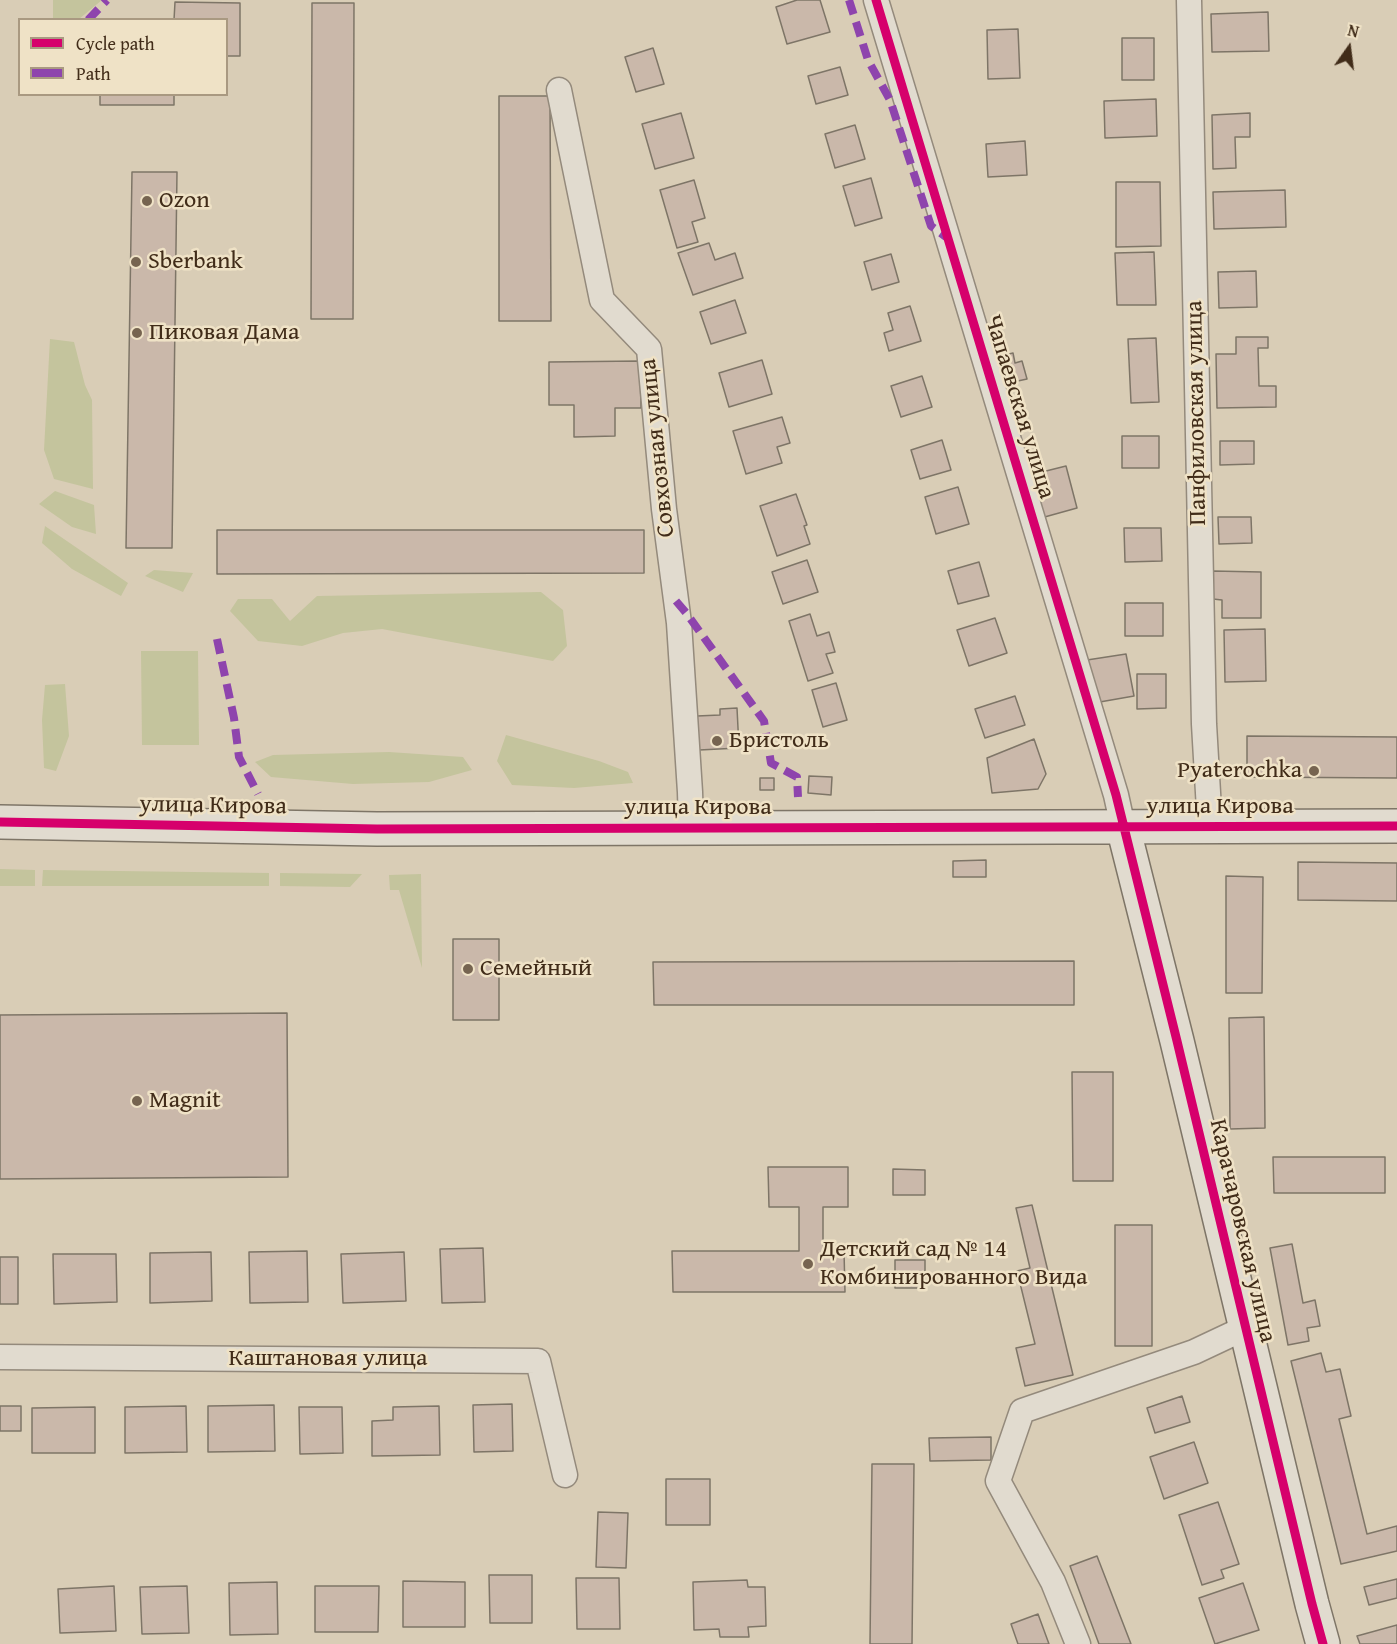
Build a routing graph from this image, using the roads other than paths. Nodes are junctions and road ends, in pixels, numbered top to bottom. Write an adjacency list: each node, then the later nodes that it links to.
1 (876, 0): 7 (street, Чапаевская улица)
2 (1188, 0): 8 (street, Панфиловская улица)
3 (559, 90): 6 (street, Совхозная улица)
4 (0, 822): 6 (street, улица Кирова)
5 (1397, 826): 8 (street, улица Кирова)
6 (691, 827): 7 (street, улица Кирова)
7 (1123, 827): 8 (street, улица Кирова); 9 (street, Карачаровская улица)
8 (1210, 827)
9 (1245, 1328): 12 (street); 13 (street, Карачаровская улица)
10 (0, 1357): 11 (street, Каштановая улица)
11 (565, 1474)
12 (1078, 1644)
13 (1323, 1644)

